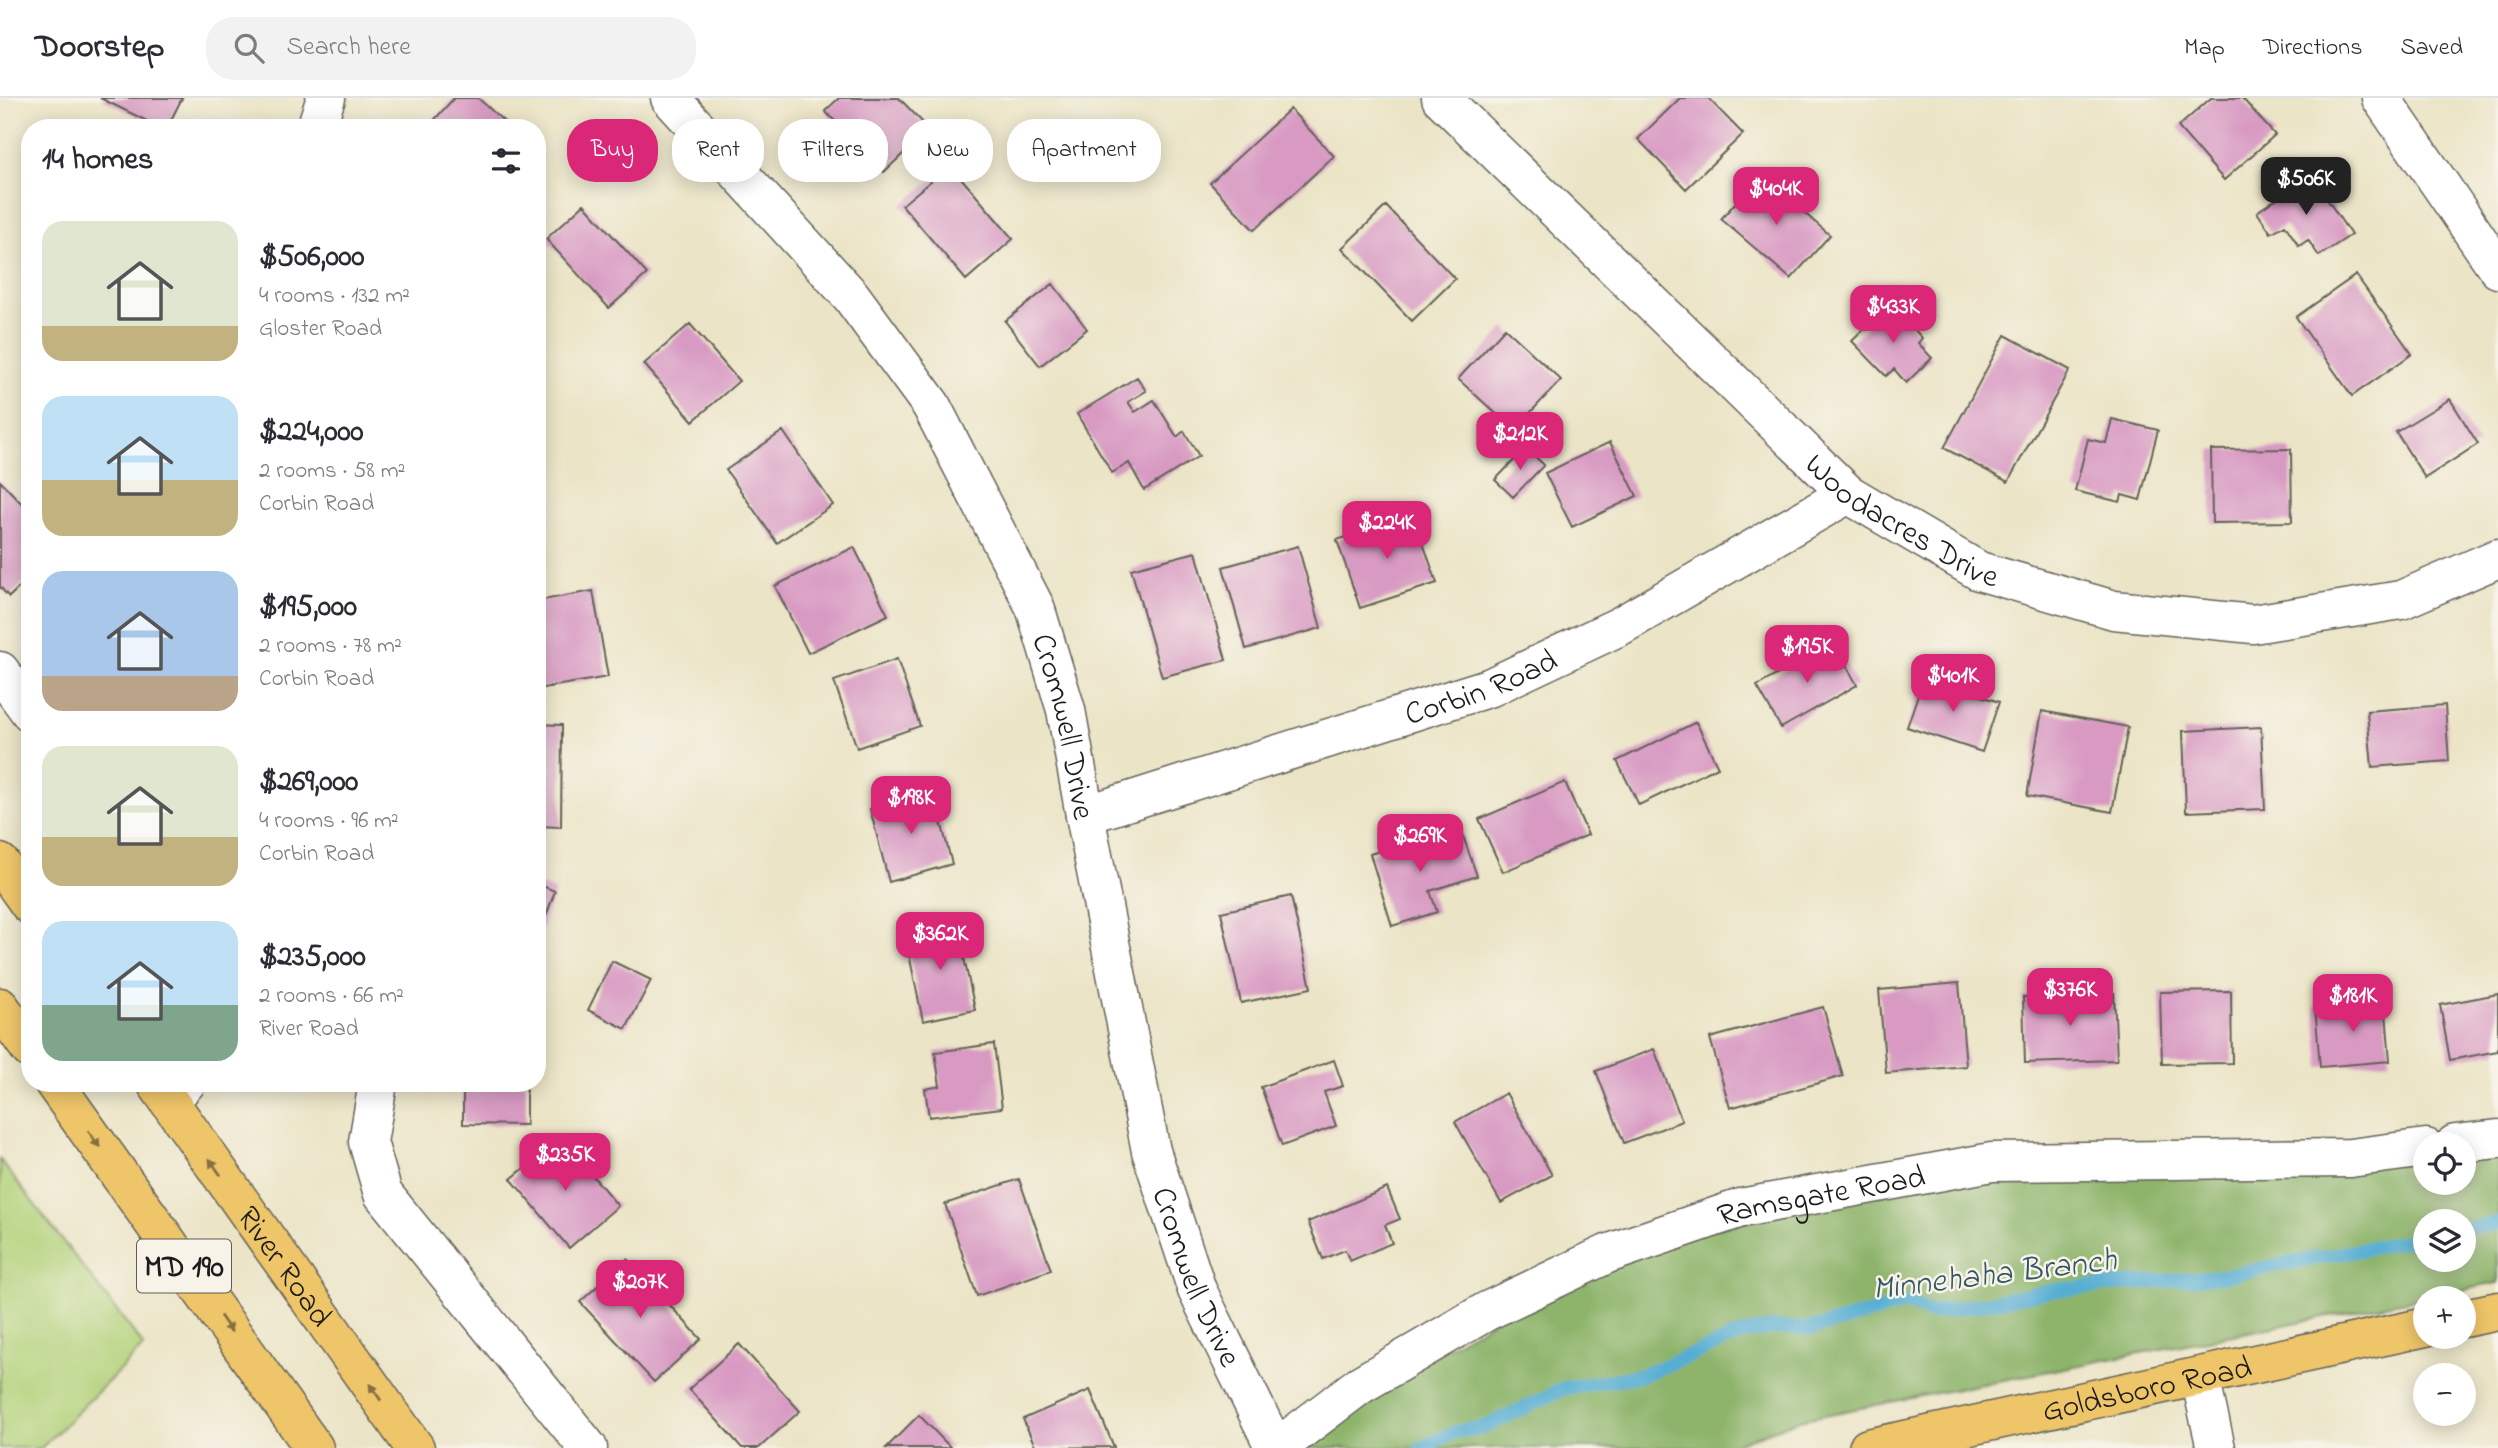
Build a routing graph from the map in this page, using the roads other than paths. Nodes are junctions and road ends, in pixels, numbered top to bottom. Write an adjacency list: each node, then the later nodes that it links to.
1 (326, 98): 5 (street)
2 (670, 98): 11 (street, Cromwell Drive)
3 (1441, 98): 7 (street, Woodacres Drive)
4 (2381, 98): 6 (street)
5 (319, 119)
6 (2498, 270)
7 (1848, 494): 8 (street, Woodacres Drive); 11 (street, Corbin Road)
8 (2498, 558)
9 (0, 671): 10 (street)
10 (21, 700)
11 (1084, 815): 29 (street, Cromwell Drive)
12 (0, 863): 13 (main road)
13 (21, 892)
14 (0, 1007): 15 (main road)
15 (21, 1036)
16 (60, 1092): 26 (main road, MD 190, one-way to 26)
17 (172, 1092): 27 (main road, River Road / MD 190, one-way to 17)
18 (376, 1092): 28 (street)
19 (2498, 1139): 20 (street)
20 (2476, 1142)
21 (2413, 1150): 29 (street, Ramsgate Road)
22 (2498, 1311): 23 (main road)
23 (2476, 1316)
24 (2413, 1330): 25 (main road, Goldsboro Road)
25 (2200, 1377): 30 (main road, Goldsboro Road); 31 (street)
26 (314, 1448)
27 (415, 1448)
28 (589, 1448)
29 (1276, 1448)
30 (1868, 1448)
31 (2216, 1448)

